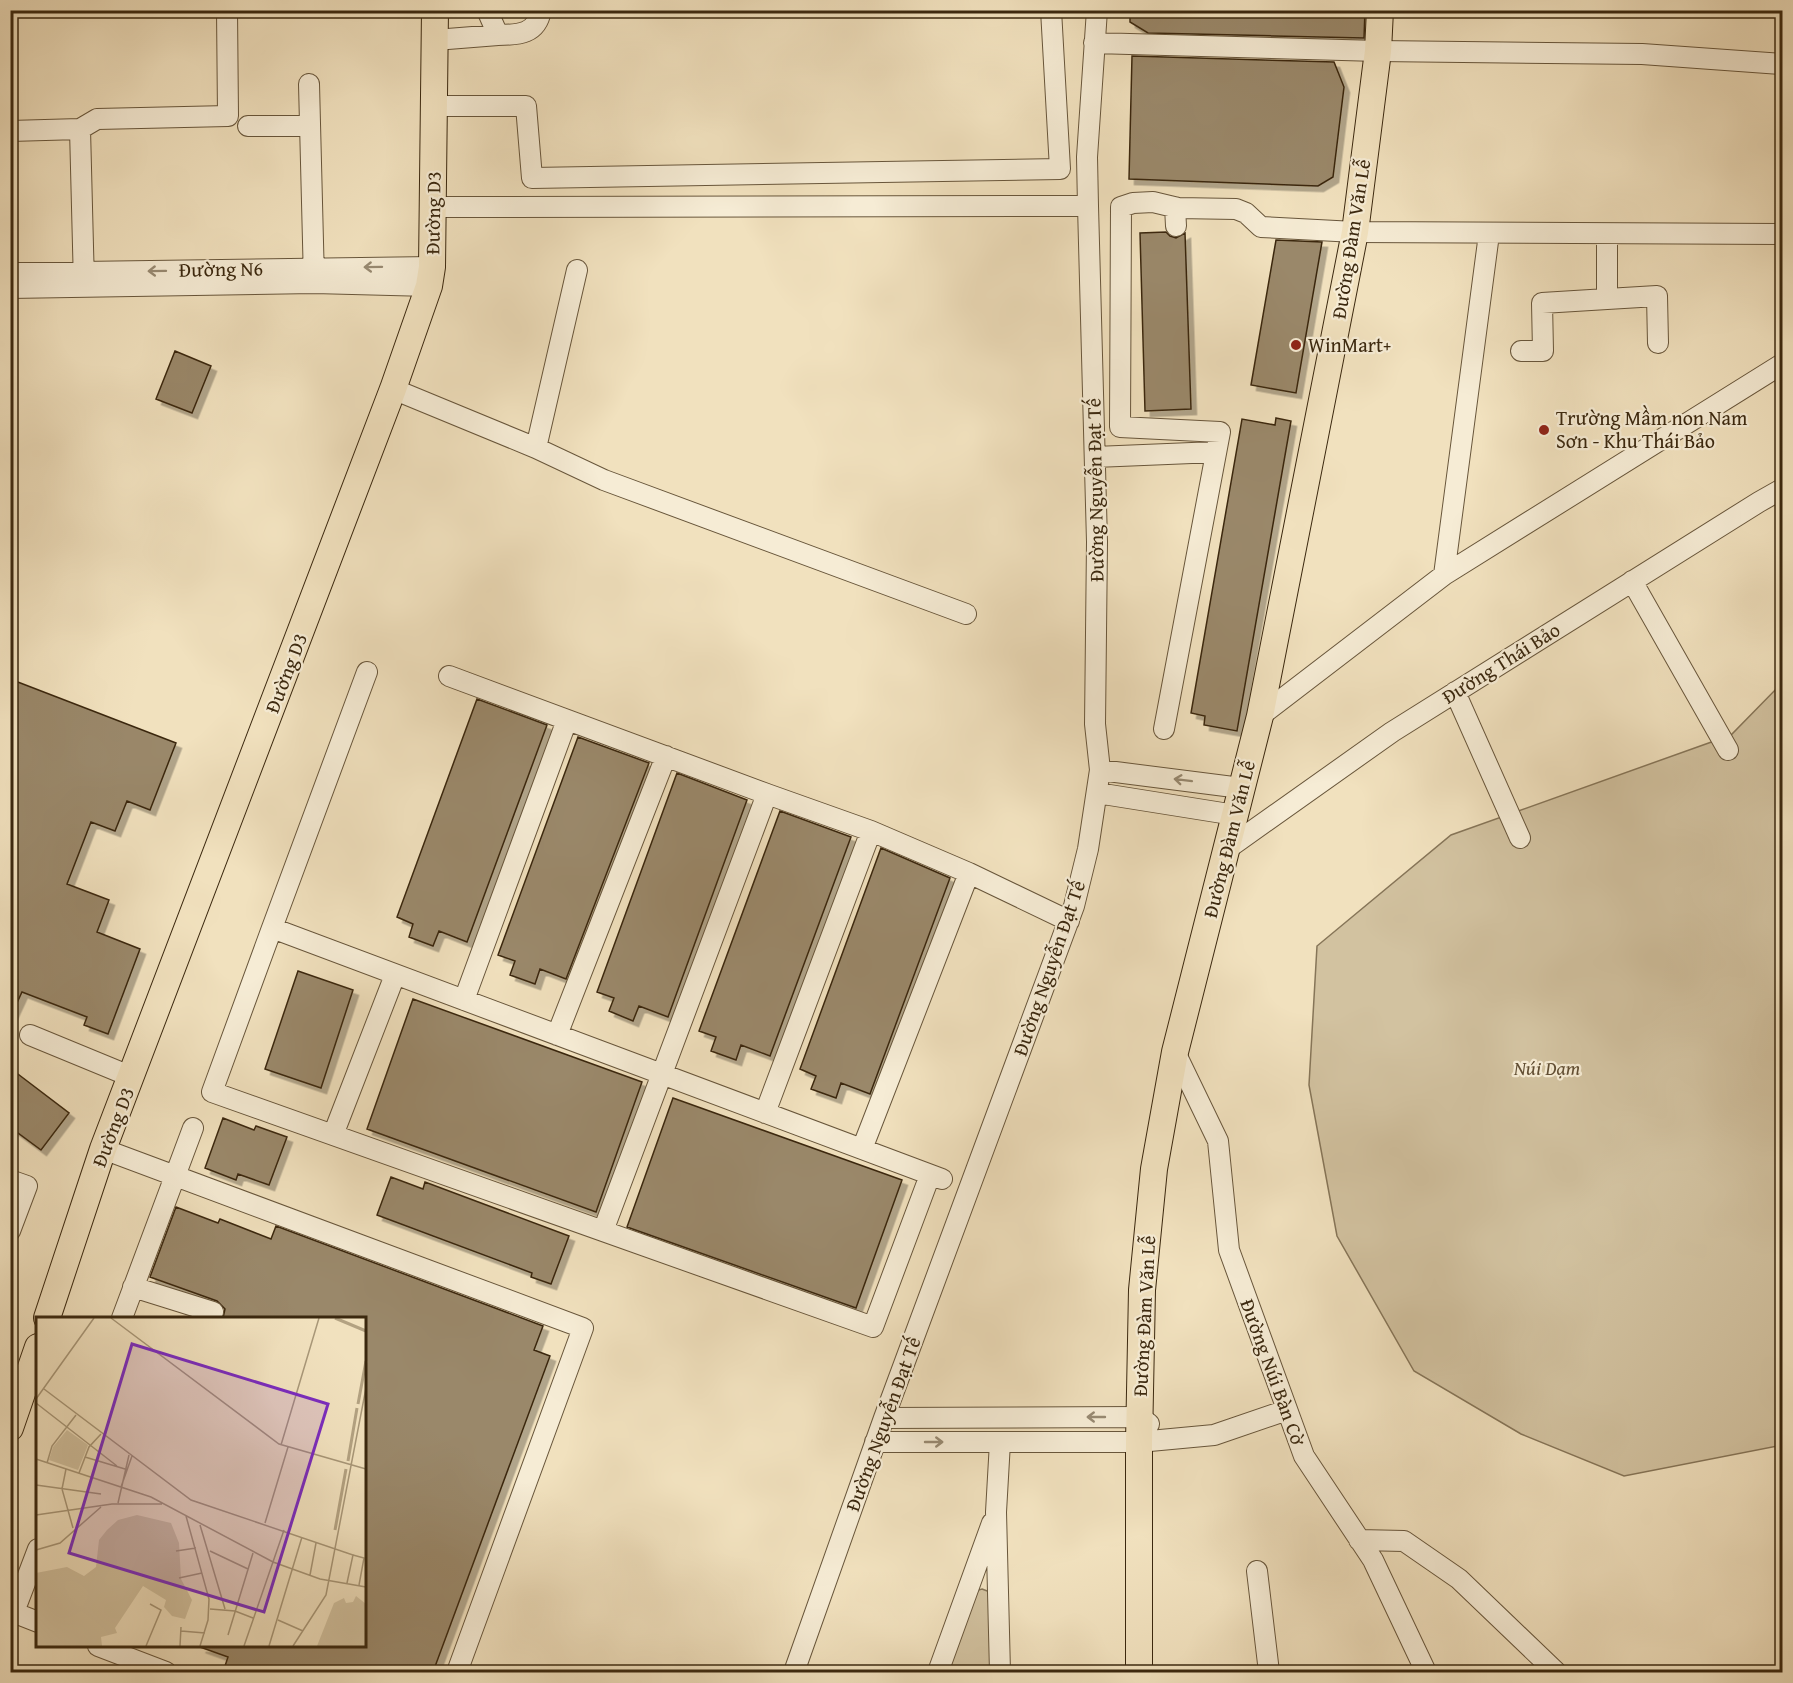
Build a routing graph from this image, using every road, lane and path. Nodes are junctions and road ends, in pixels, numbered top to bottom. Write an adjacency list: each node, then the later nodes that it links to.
1 (226, 10): 17 (street)
2 (435, 10): 9 (main road, Đường D3)
3 (487, 10): 8 (street)
4 (541, 10): 8 (street)
5 (1051, 10): 14 (street)
6 (1096, 10): 10 (street, Đường Nguyễn Đạt Tế)
7 (1380, 10): 11 (main road, Đường Đàm Văn Lễ)
8 (498, 35): 9 (street)
9 (435, 40): 14 (main road, Đường D3)
10 (1094, 43): 11 (street); 19 (street, Đường Nguyễn Đạt Tế)
11 (1378, 51): 12 (street); 21 (main road, Đường Đàm Văn Lễ)
12 (1782, 64)
13 (309, 84): 16 (street)
14 (435, 106): 20 (main road, Đường D3)
15 (248, 126): 16 (street)
16 (310, 126): 27 (street)
17 (80, 129): 18 (street); 29 (street)
18 (10, 131)
19 (1088, 206): 20 (street); 38 (street, Đường Nguyễn Đạt Tế)
20 (434, 207): 28 (main road, Đường D3)
21 (1355, 232): 22 (street); 37 (street); 46 (main road, Đường Đàm Văn Lễ)
22 (1489, 234): 23 (street); 40 (street)
23 (1607, 234): 24 (street); 31 (street)
24 (1782, 234)
25 (577, 270): 36 (street)
26 (10, 273): 29 (street, Đường N6)
27 (314, 276): 28 (street, Đường N6); 29 (street, Đường N6)
28 (430, 276): 35 (main road, Đường D3)
29 (84, 280): 30 (street, Đường N6)
30 (10, 288)
31 (1607, 299): 32 (street); 33 (street)
32 (1658, 343)
33 (1521, 351)
34 (1782, 364): 40 (street)
35 (393, 389): 36 (street); 68 (main road, Đường D3)
36 (536, 448): 42 (street)
37 (1216, 452): 38 (street); 48 (street)
38 (1095, 457): 51 (street, Đường Nguyễn Đạt Tế)
39 (1782, 489): 41 (street, Đường Thái Bảo)
40 (1444, 575): 46 (street)
41 (1632, 581): 45 (street, Đường Thái Bảo); 49 (street)
42 (966, 614)
43 (367, 672): 61 (street)
44 (449, 676): 47 (street)
45 (1455, 692): 57 (street); 58 (street, Đường Thái Bảo)
46 (1260, 716): 52 (main road, Đường Đàm Văn Lễ)
47 (567, 720): 50 (street); 63 (street)
48 (1164, 729)
49 (1728, 750)
50 (666, 756): 54 (street); 65 (street)
51 (1100, 770): 52 (street, one-way to 51); 53 (street, Đường Nguyễn Đạt Tế)
52 (1241, 788): 55 (main road, Đường Đàm Văn Lễ)
53 (1098, 793): 55 (street); 60 (street, Đường Nguyễn Đạt Tế)
54 (767, 794): 56 (street); 67 (street)
55 (1235, 814): 58 (main road, Đường Đàm Văn Lễ)
56 (871, 831): 59 (street); 69 (street)
57 (1520, 838)
58 (1227, 849): 66 (main road, Đường Đàm Văn Lễ)
59 (969, 873): 60 (street); 73 (street)
60 (1069, 921): 85 (street, Đường Nguyễn Đạt Tế)
61 (272, 928): 62 (street); 71 (street)
62 (395, 975): 63 (street); 71 (street)
63 (464, 1000): 65 (street)
64 (30, 1035): 68 (street)
65 (557, 1035): 67 (street)
66 (1175, 1052): 83 (street, Đường Núi Bàn Cờ); 84 (main road, Đường Đàm Văn Lễ)
67 (662, 1074): 69 (street); 77 (street)
68 (132, 1077): 72 (main road, Đường D3)
69 (765, 1113): 73 (street)
70 (193, 1128): 74 (street)
71 (333, 1135): 77 (street)
72 (103, 1149): 74 (street); 80 (main road, Đường D3)
73 (862, 1149): 77 (street)
74 (174, 1174): 78 (street); 99 (street)
75 (10, 1180): 76 (street)
76 (10, 1231)
77 (603, 1231)
78 (133, 1287): 79 (street); 81 (street)
79 (213, 1312)
80 (47, 1317)
81 (122, 1317)
82 (36, 1353): 86 (main road)
83 (1287, 1410): 87 (street); 92 (street, Đường Núi Bàn Cờ)
84 (1140, 1417): 85 (street, one-way to 85); 87 (street); 90 (main road, Đường Đàm Văn Lễ)
85 (884, 1418): 88 (street, Đường Nguyễn Đạt Tế)
86 (10, 1428)
87 (1167, 1440): 90 (street)
88 (875, 1442): 89 (street, one-way to 89); 100 (street, Đường Nguyễn Đạt Tế)
89 (1000, 1442): 90 (street); 91 (street)
90 (1139, 1442): 103 (main road, Đường Đàm Văn Lễ)
91 (996, 1512): 101 (street); 102 (street)
92 (1359, 1539): 105 (street, Đường Núi Bàn Cờ); 106 (street)
93 (36, 1554): 95 (street)
94 (1257, 1571): 104 (street)
95 (12, 1612): 96 (street)
96 (36, 1621)
97 (101, 1647): 98 (street)
98 (166, 1672)
99 (457, 1672)
100 (794, 1672)
101 (938, 1672)
102 (1000, 1672)
103 (1139, 1672)
104 (1269, 1672)
105 (1426, 1672)
106 (1556, 1672)

